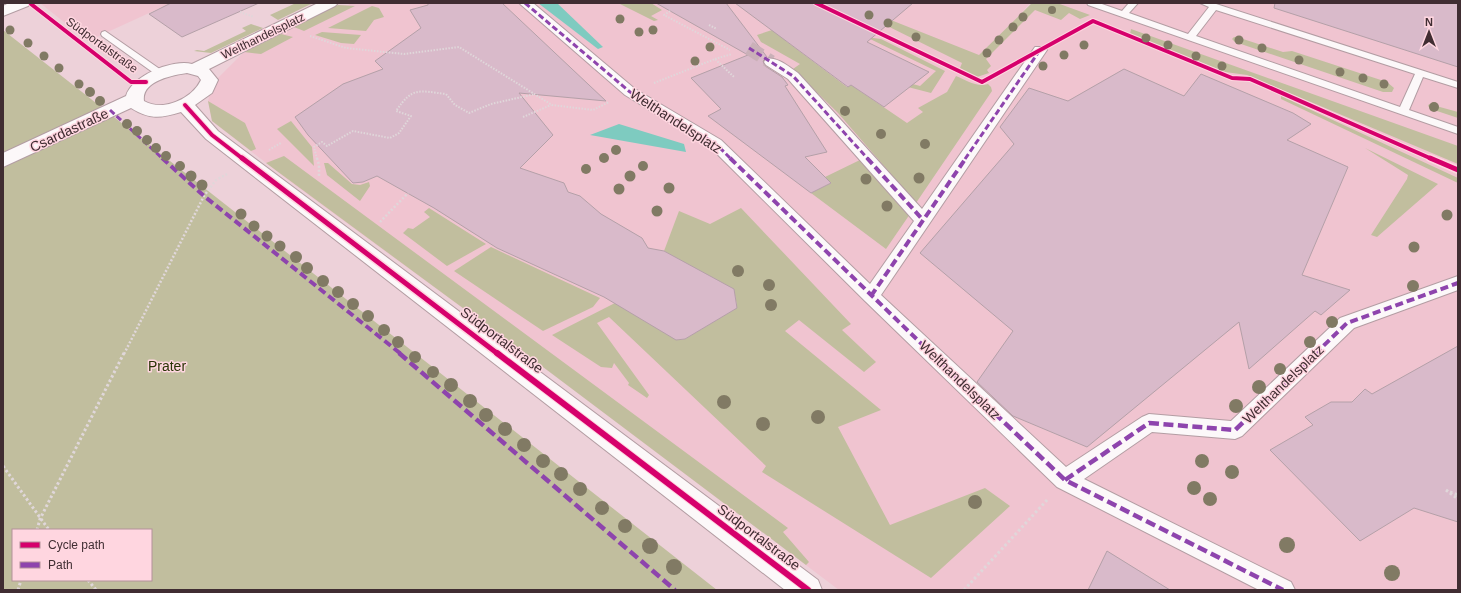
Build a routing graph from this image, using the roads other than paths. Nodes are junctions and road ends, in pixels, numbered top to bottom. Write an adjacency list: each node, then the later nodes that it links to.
1 (23, 3): 8 (street)
2 (330, 3): 14 (street, Welthandelsplatz)
3 (525, 3): 25 (street, Welthandelsplatz)
4 (1091, 3): 9 (lane)
5 (1134, 3): 9 (lane)
6 (1204, 3): 7 (lane)
7 (1214, 6): 11 (lane); 15 (lane)
8 (3, 11)
9 (1124, 14): 11 (lane)
10 (105, 34): 16 (lane)
11 (1190, 38): 20 (lane)
12 (1040, 50): 23 (street)
13 (771, 62): 23 (street)
14 (195, 69): 16 (street, Südportalstraße); 19 (street)
15 (1420, 73): 17 (lane); 20 (lane)
16 (161, 74): 18 (street, Südportalstraße)
17 (1458, 85)
18 (135, 99): 19 (street); 22 (street, Csardastraße)
19 (185, 105): 27 (street, Südportalstraße)
20 (1402, 112): 21 (lane)
21 (1458, 131)
22 (3, 161)
23 (923, 220): 25 (street)
24 (1458, 284): 26 (street, Welthandelsplatz)
25 (871, 296): 26 (street, Welthandelsplatz)
26 (1065, 480): 28 (street, Welthandelsplatz)
27 (808, 590)
28 (1283, 590)

